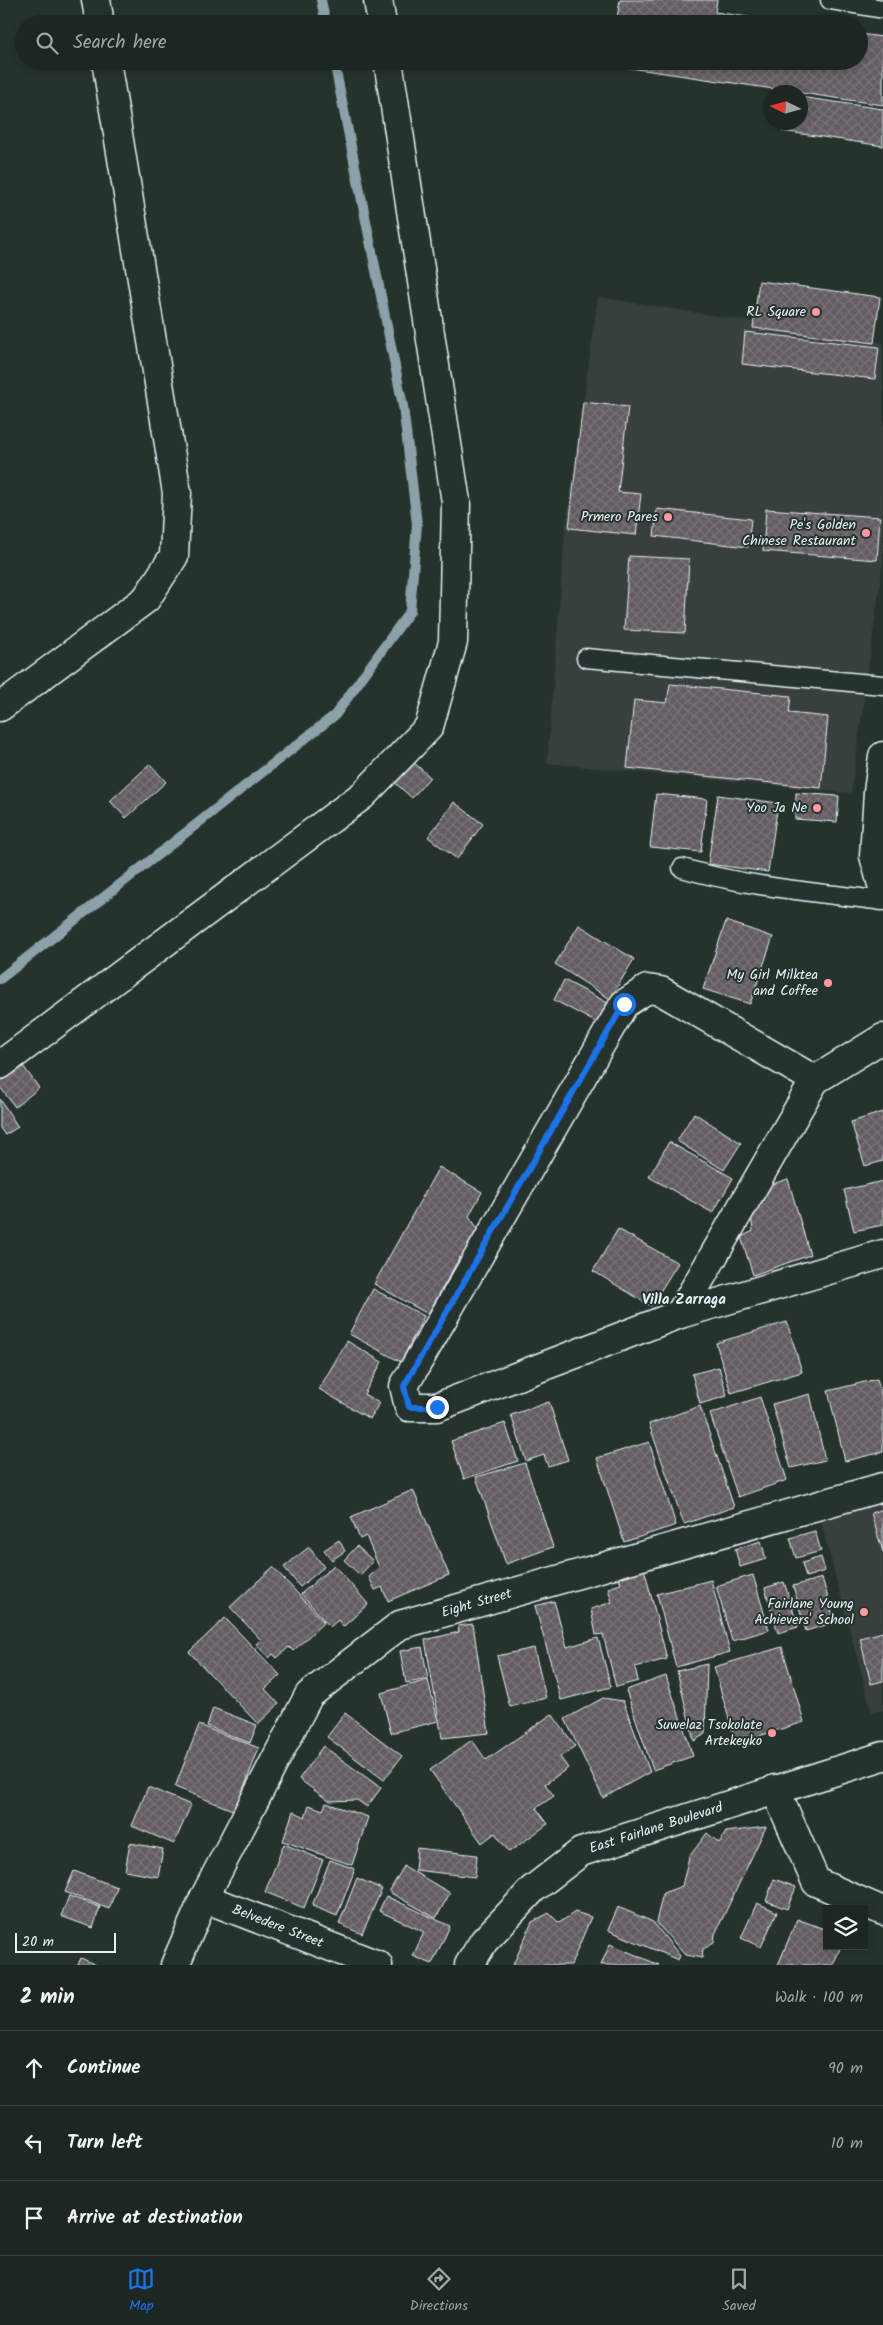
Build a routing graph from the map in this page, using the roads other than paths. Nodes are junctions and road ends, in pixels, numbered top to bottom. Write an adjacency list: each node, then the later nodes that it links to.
1 (96, 0): 5 (street)
2 (378, 0): 6 (street)
3 (830, 0): 4 (lane)
4 (883, 9)
5 (98, 15)
6 (380, 15)
7 (107, 70): 11 (street)
8 (389, 70): 17 (street)
9 (586, 658): 10 (lane)
10 (883, 685)
11 (0, 707)
12 (883, 756): 14 (street)
13 (682, 868): 15 (lane)
14 (883, 888)
15 (883, 901)
16 (883, 1038): 18 (street)
17 (0, 1065)
18 (815, 1080): 20 (street); 20 (street)
19 (883, 1254): 20 (street)
20 (680, 1314)
21 (883, 1487): 24 (street, Eight Street)
22 (883, 1756): 23 (street, East Fairlane Boulevard)
23 (775, 1789): 25 (street); 28 (street, East Fairlane Boulevard)
24 (204, 1898): 26 (street, Eight Street); 27 (street, Belvedere Street)
25 (883, 1911)
26 (175, 1965)
27 (378, 1965)
28 (469, 1965)

